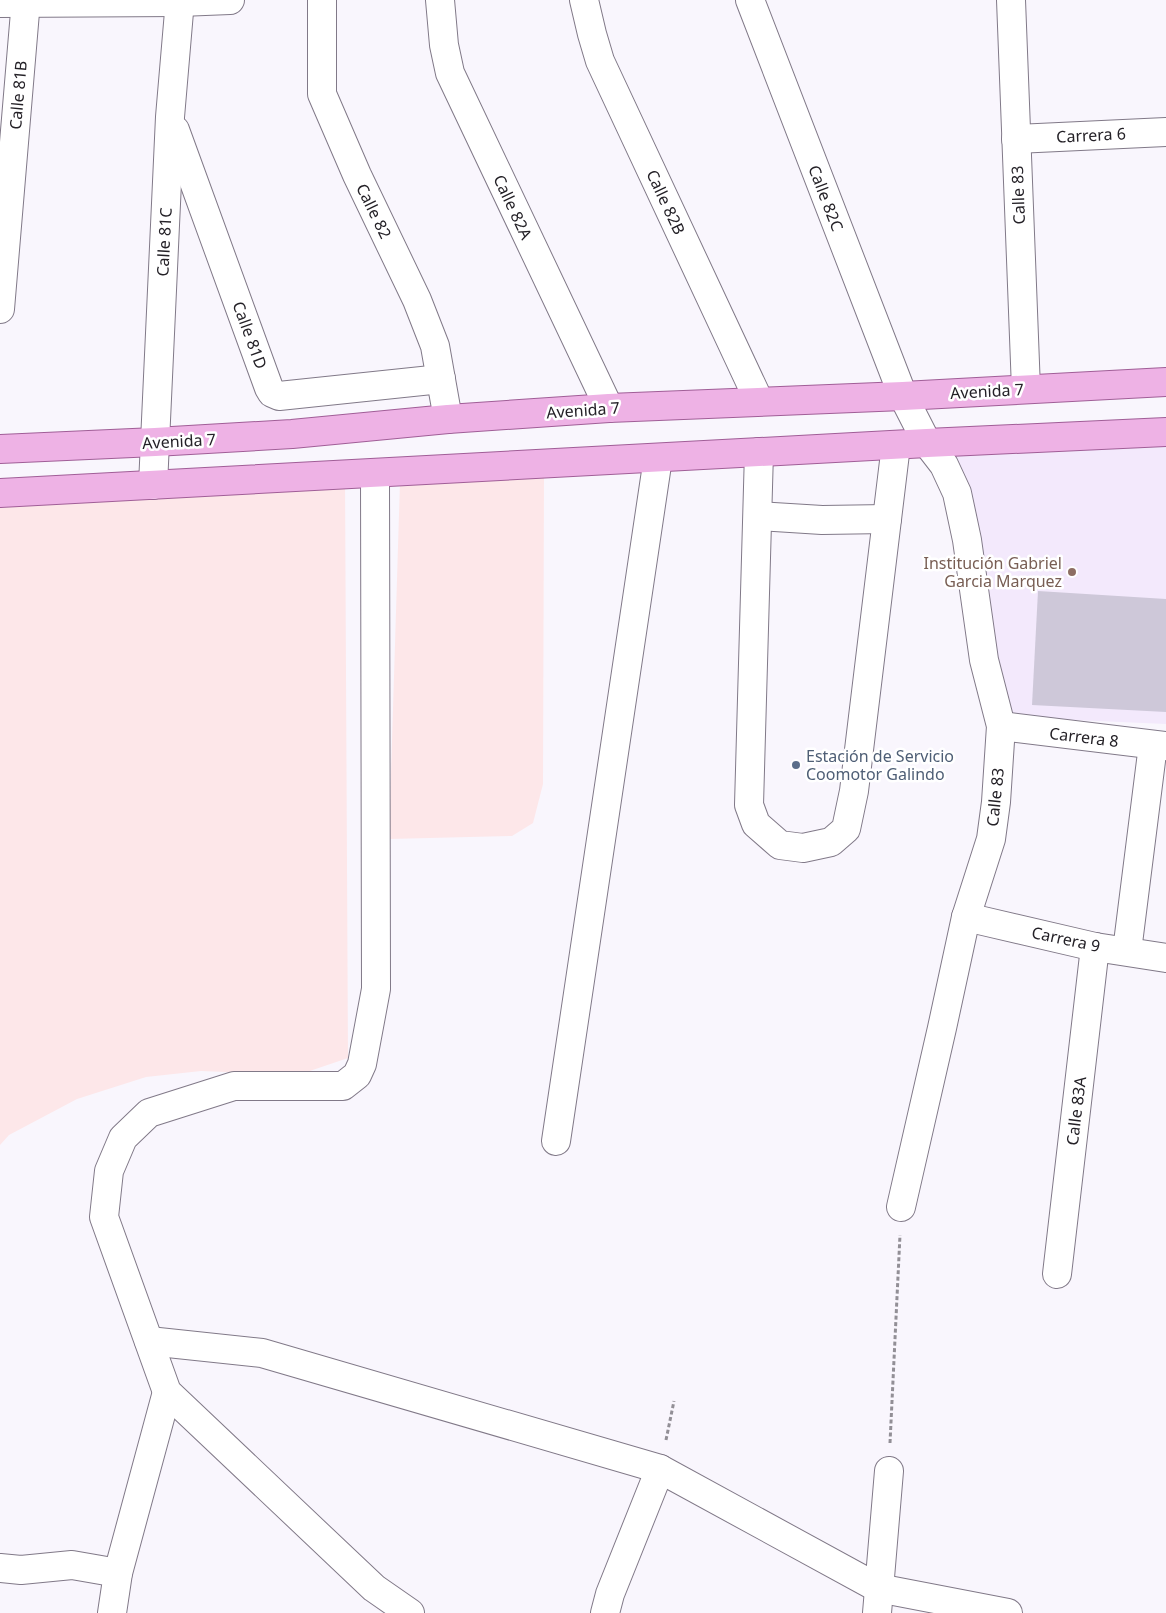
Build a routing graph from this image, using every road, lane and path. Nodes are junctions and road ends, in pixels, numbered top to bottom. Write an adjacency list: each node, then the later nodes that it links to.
1 (230, 0): 7 (street)
2 (322, 0): 13 (street, Calle 82)
3 (440, 0): 18 (street, Calle 82A)
4 (584, 0): 17 (street, Calle 82B)
5 (750, 0): 16 (street, Calle 82C)
6 (1011, 0): 11 (street, Calle 83)
7 (180, 1): 8 (street); 9 (street, Calle 81C)
8 (18, 2): 12 (street, Calle 81B)
9 (170, 117): 13 (street, Calle 81D); 21 (street, Calle 81C)
10 (1166, 132): 11 (street, Carrera 6)
11 (1016, 139): 15 (street, Calle 83)
12 (0, 309)
13 (441, 379): 19 (street, Calle 82)
14 (1166, 382): 15 (main road, Avenida 7)
15 (1026, 389): 16 (main road, Avenida 7)
16 (903, 396): 17 (main road, Avenida 7); 22 (street, Calle 83)
17 (759, 401): 18 (main road, Avenida 7)
18 (608, 408): 19 (main road, Avenida 7)
19 (448, 419): 21 (main road, Avenida 7)
20 (1166, 432): 22 (main road)
21 (155, 442): 24 (main road, Avenida 7); 28 (street, Calle 81C)
22 (927, 443): 23 (main road); 32 (street, Calle 83)
23 (896, 445): 25 (main road); 31 (street)
24 (0, 449)
25 (759, 452): 26 (main road); 30 (street)
26 (658, 458): 27 (main road); 38 (street)
27 (376, 473): 28 (main road); 41 (street)
28 (153, 485): 29 (main road)
29 (0, 493)
30 (758, 516): 31 (street); 31 (street)
31 (887, 519)
32 (1002, 726): 33 (street, Carrera 8); 34 (street, Calle 83)
33 (1160, 746): 36 (street)
34 (966, 917): 35 (street, Carrera 9); 39 (street, Calle 83)
35 (1096, 947): 36 (street, Carrera 9); 40 (street, Calle 83A)
36 (1127, 951): 37 (street, Carrera 9)
37 (1166, 958)
38 (556, 1141)
39 (901, 1207): 45 (path)
40 (1057, 1274)
41 (149, 1341): 42 (street); 44 (street)
42 (167, 1392): 47 (street); 50 (street)
43 (674, 1401): 44 (path)
44 (660, 1468): 48 (street); 51 (street)
45 (889, 1471): 48 (street)
46 (0, 1568): 47 (street)
47 (118, 1573): 49 (street)
48 (877, 1600): 52 (street)
49 (112, 1613)
50 (410, 1613)
51 (605, 1613)
52 (1008, 1613)

